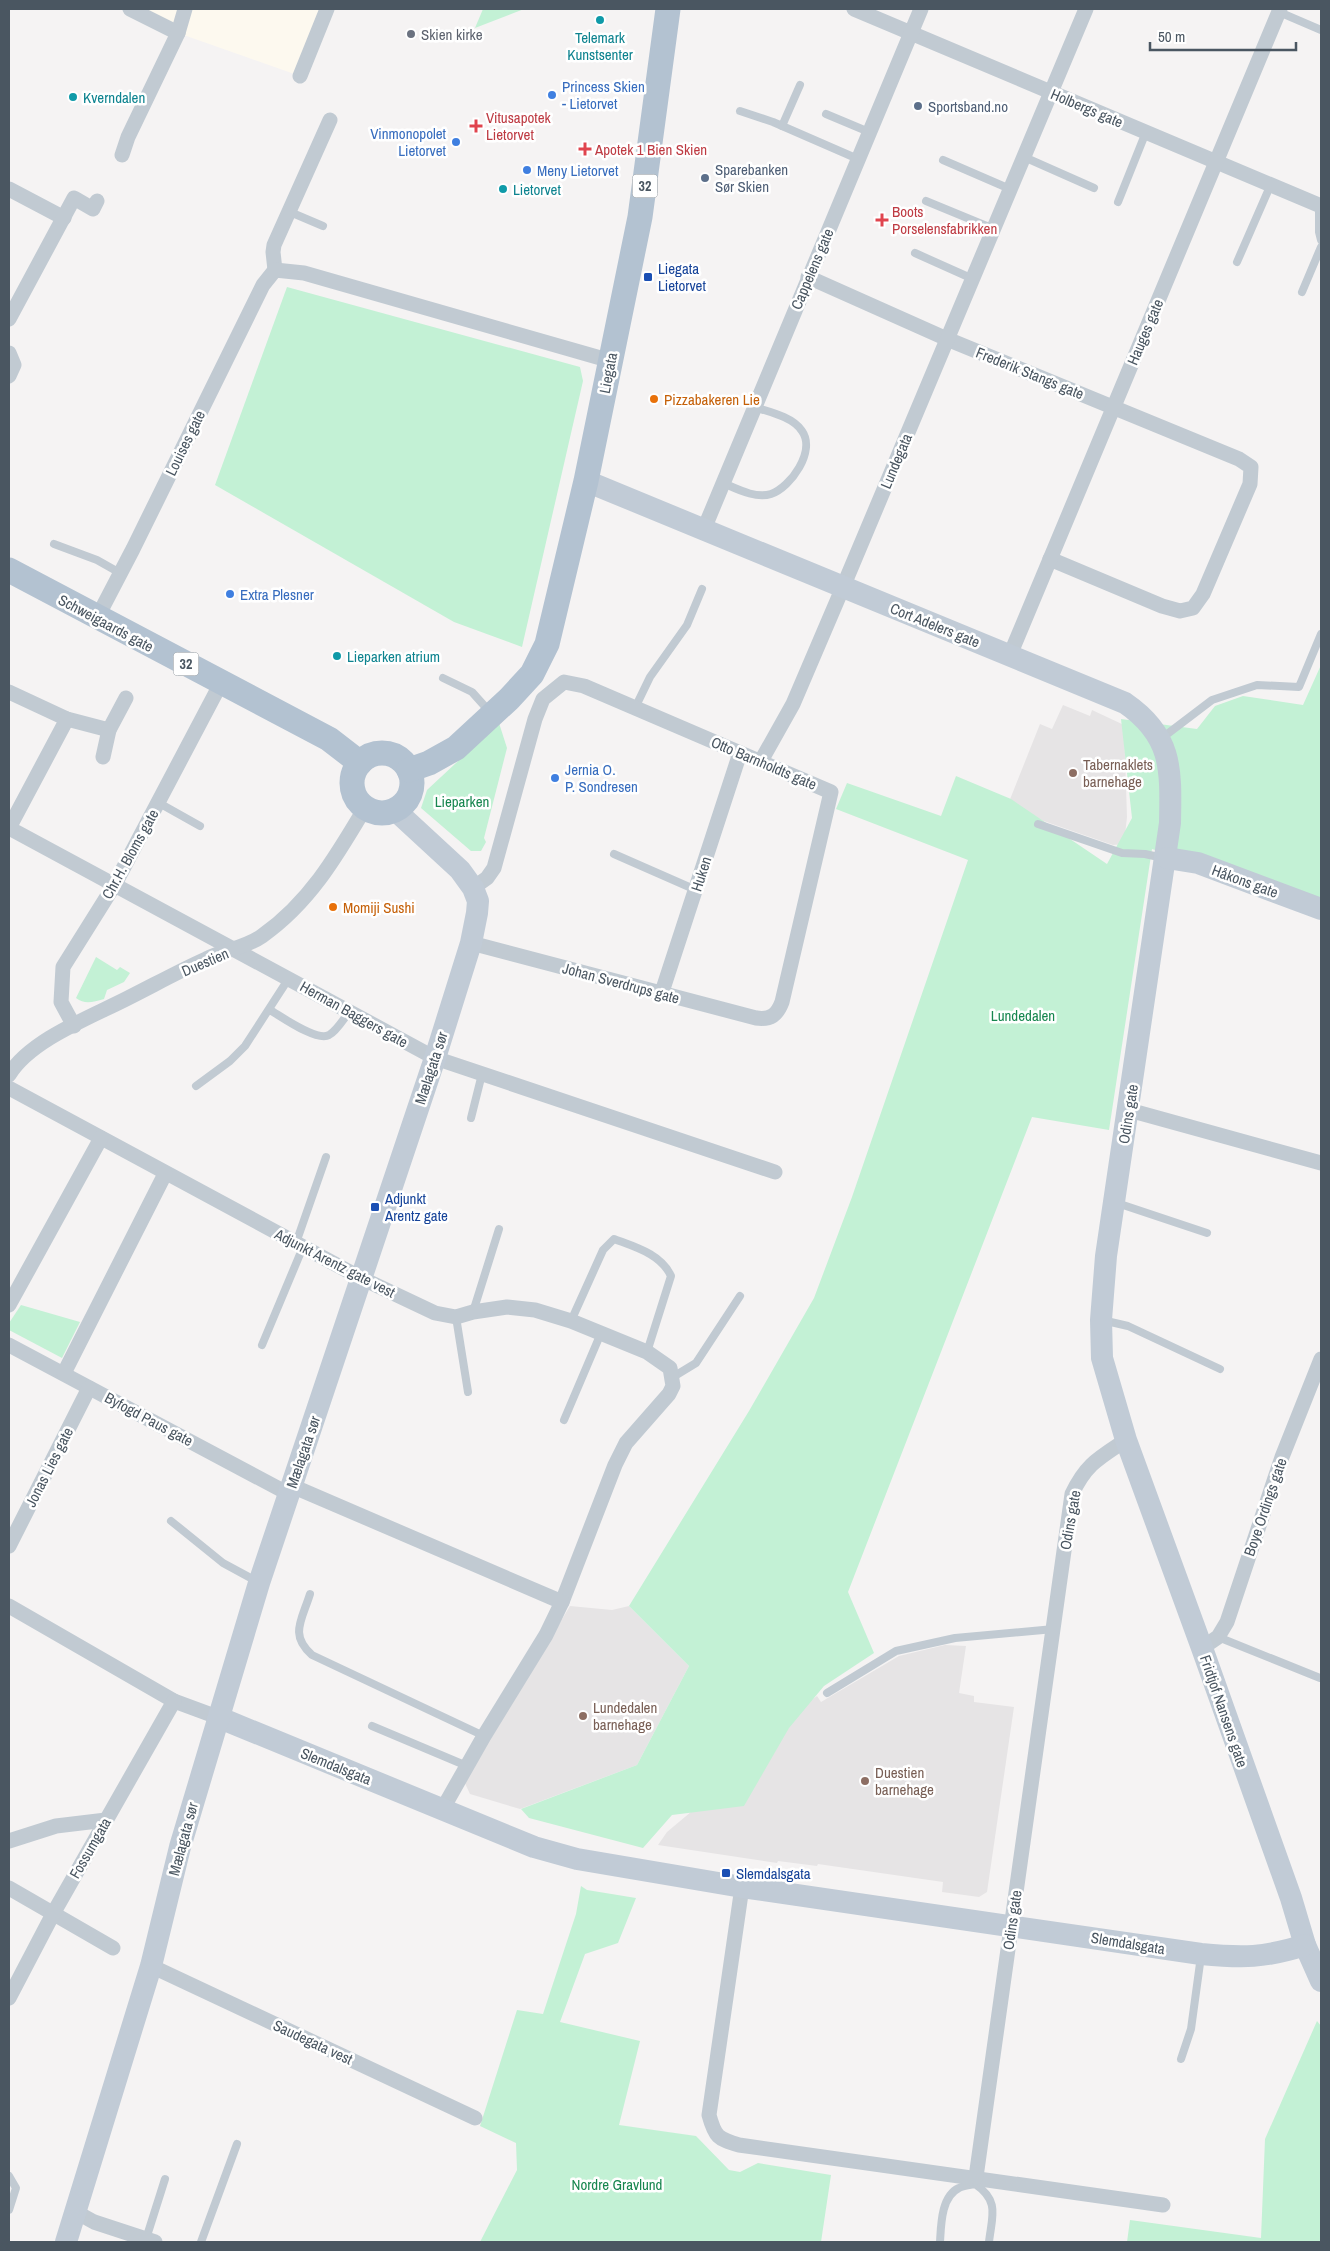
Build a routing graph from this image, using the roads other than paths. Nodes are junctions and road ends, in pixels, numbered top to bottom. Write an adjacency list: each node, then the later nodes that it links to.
1 (130, 9): 10 (street)
2 (185, 9): 10 (street)
3 (326, 9): 12 (street)
4 (668, 9): 49 (main road, Liegata / 32)
5 (854, 9): 11 (street, Holbergs gate)
6 (921, 9): 11 (street, Cappelens gate)
7 (1086, 9): 14 (street, Lundegata)
8 (1280, 10): 9 (lane); 25 (street, Hauges gate)
9 (1321, 30)
10 (178, 33): 21 (street)
11 (911, 33): 14 (street, Holbergs gate); 19 (street, Cappelens gate)
12 (300, 76)
13 (800, 85): 18 (lane)
14 (1050, 92): 20 (street, Holbergs gate); 22 (street, Lundegata)
15 (740, 111): 18 (lane)
16 (826, 114): 19 (lane)
17 (330, 120): 34 (street)
18 (782, 126): 23 (lane)
19 (869, 132): 23 (street, Cappelens gate)
20 (1146, 132): 25 (street, Holbergs gate); 32 (lane)
21 (122, 155)
22 (1024, 157): 27 (lane); 29 (street, Lundegata)
23 (858, 159): 43 (street, Cappelens gate)
24 (943, 160): 29 (lane)
25 (1215, 162): 26 (street, Holbergs gate); 52 (street, Hauges gate)
26 (1271, 184): 33 (street, Holbergs gate); 41 (lane)
27 (1094, 188)
28 (9, 189): 35 (street)
29 (1010, 190): 37 (street, Lundegata)
30 (926, 200): 37 (lane)
31 (98, 201): 35 (street)
32 (1118, 202)
33 (1320, 205): 38 (lane)
34 (290, 212): 36 (lane); 42 (street)
35 (64, 218): 46 (street)
36 (323, 226)
37 (994, 229): 44 (street, Lundegata)
38 (1321, 240)
39 (1321, 247): 45 (lane)
40 (914, 253): 44 (lane)
41 (1237, 262)
42 (275, 270): 49 (street); 59 (street, Louises gate)
43 (808, 277): 47 (street, Frederik Stangs gate); 51 (street, Cappelens gate)
44 (973, 279): 47 (street, Lundegata)
45 (1302, 292)
46 (9, 319)
47 (947, 339): 52 (street, Frederik Stangs gate); 60 (street, Lundegata)
48 (9, 352): 50 (street)
49 (611, 361): 53 (main road, Liegata / 32)
50 (9, 376)
51 (754, 407): 54 (street, Cappelens gate); 54 (lane)
52 (1113, 408): 57 (street, Hauges gate); 57 (street, Frederik Stangs gate)
53 (586, 481): 55 (street, Cort Adelers gate); 70 (main road, Liegata / 32)
54 (723, 483): 55 (street, Cappelens gate)
55 (704, 530): 60 (street, Cort Adelers gate)
56 (54, 544): 59 (lane)
57 (1050, 559): 64 (street, Hauges gate)
58 (9, 570): 62 (main road, Schweigaards gate / 32)
59 (120, 573): 62 (street, Louises gate)
60 (843, 587): 64 (street, Cort Adelers gate); 76 (street, Lundegata)
61 (702, 589): 69 (lane)
62 (97, 618): 66 (main road, Schweigaards gate / 32)
63 (1321, 634): 73 (lane)
64 (1010, 655): 73 (street, Cort Adelers gate)
65 (443, 678): 70 (lane)
66 (220, 682): 77 (main road, Schweigaards gate / 32); 79 (street, Chr.H. Bloms gate)
67 (9, 692): 71 (street)
68 (126, 698): 72 (street)
69 (635, 708): 74 (street, Otto Barnholdts gate); 88 (street, Otto Barnholdts gate)
70 (492, 715): 78 (main road, 32)
71 (67, 719): 72 (street); 84 (street)
72 (109, 730): 75 (street)
73 (1161, 739): 86 (street, Cort Adelers gate)
74 (740, 753): 76 (street, Otto Barnholdts gate); 89 (street, Huken)
75 (103, 756)
76 (761, 761): 97 (street, Otto Barnholdts gate)
77 (360, 763): 78 (main road); 80 (main road)
78 (409, 770): 81 (main road)
79 (159, 803): 83 (lane); 87 (street, Chr.H. Bloms gate)
80 (365, 808): 81 (main road); 92 (street, Duestien)
81 (395, 810): 88 (street)
82 (1038, 824): 86 (lane)
83 (200, 826)
84 (9, 828): 87 (street, Herman Baggers gate)
85 (614, 854): 89 (lane)
86 (1167, 858): 90 (street, Håkons gate); 104 (street, Odins gate)
87 (114, 884): 92 (street, Herman Baggers gate); 98 (street, Chr.H. Bloms gate)
88 (474, 888): 91 (street, Mælagata sør)
89 (696, 890): 94 (street, Huken)
90 (1321, 909)
91 (471, 943): 94 (street, Johan Sverdrups gate); 99 (street, Mælagata sør)
92 (235, 949): 93 (street, Herman Baggers gate); 98 (street, Duestien)
93 (289, 978): 95 (lane); 96 (street, Herman Baggers gate)
94 (662, 995): 97 (street, Johan Sverdrups gate)
95 (270, 1010): 96 (lane); 102 (lane)
96 (350, 1011): 99 (street, Herman Baggers gate)
97 (772, 1017)
98 (74, 1026): 101 (street, Duestien)
99 (435, 1058): 100 (street, Herman Baggers gate); 115 (street, Mælagata sør)
100 (482, 1074): 105 (lane); 109 (street, Herman Baggers gate)
101 (9, 1075)
102 (196, 1086)
103 (9, 1088): 106 (street, Adjunkt Arentz gate vest)
104 (1129, 1110): 108 (street); 111 (street, Odins gate)
105 (471, 1118)
106 (101, 1138): 110 (street, Adjunkt Arentz gate vest); 117 (street)
107 (326, 1157): 114 (lane)
108 (1321, 1163)
109 (775, 1172)
110 (165, 1174): 114 (street, Adjunkt Arentz gate vest); 128 (street)
111 (1114, 1202): 113 (lane); 120 (street, Odins gate)
112 (500, 1229): 118 (lane)
113 (1207, 1233)
114 (299, 1245): 115 (street, Adjunkt Arentz gate vest); 124 (lane)
115 (361, 1278): 119 (street, Adjunkt Arentz gate vest); 134 (street, Mælagata sør)
116 (740, 1296): 129 (lane)
117 (9, 1305)
118 (473, 1312): 119 (street, Adjunkt Arentz gate vest); 121 (street, Adjunkt Arentz gate vest)
119 (456, 1317): 131 (lane)
120 (1100, 1320): 127 (lane); 133 (street, Odins gate)
121 (571, 1321): 122 (street, Adjunkt Arentz gate vest); 125 (lane)
122 (602, 1333): 125 (street, Adjunkt Arentz gate vest); 132 (lane)
123 (9, 1345): 128 (street, Byfogd Paus gate)
124 (262, 1345)
125 (647, 1352): 129 (street, Adjunkt Arentz gate vest)
126 (1320, 1368): 142 (street, Boye Ordings gate)
127 (1220, 1369)
128 (64, 1373): 130 (street, Byfogd Paus gate)
129 (673, 1377): 139 (street)
130 (89, 1388): 134 (street, Byfogd Paus gate); 136 (street, Jonas Lies gate)
131 (468, 1392)
132 (564, 1420)
133 (1126, 1440): 141 (street, Odins gate); 142 (street, Fridtjof Nansens gate)
134 (290, 1490): 137 (street, Mælagata sør); 139 (street, Byfogd Paus gate)
135 (171, 1521): 137 (lane)
136 (9, 1546)
137 (259, 1583): 146 (street, Mælagata sør)
138 (310, 1594): 148 (lane)
139 (562, 1602): 148 (street)
140 (9, 1606): 145 (street, Slemdalsgata)
141 (1054, 1630): 144 (lane); 156 (street, Odins gate)
142 (1210, 1642): 143 (lane); 157 (street, Fridtjof Nansens gate)
143 (1320, 1678)
144 (827, 1693)
145 (174, 1701): 146 (street, Slemdalsgata); 151 (street, Fossumgata)
146 (220, 1718): 150 (street, Slemdalsgata); 160 (street, Mælagata sør)
147 (372, 1726): 149 (lane)
148 (484, 1736): 149 (street)
149 (467, 1766): 150 (street)
150 (442, 1810): 154 (street, Slemdalsgata)
151 (106, 1820): 152 (street); 155 (street, Fossumgata)
152 (9, 1841)
153 (9, 1888): 155 (street)
154 (742, 1888): 156 (street, Slemdalsgata); 168 (street)
155 (54, 1912): 158 (street); 162 (street, Fossumgata)
156 (1012, 1926): 159 (street, Slemdalsgata); 168 (street, Odins gate)
157 (1305, 1945): 159 (street, Slemdalsgata); 161 (street, Fridtjof Nansens gate)
158 (114, 1948)
159 (1201, 1954): 163 (lane)
160 (151, 1966): 164 (street, Saudegata vest); 171 (street, Mælagata sør)
161 (1321, 1981)
162 (9, 1998)
163 (1181, 2060)
164 (475, 2118)
165 (237, 2144): 174 (lane)
166 (9, 2176): 170 (lane)
167 (165, 2179): 172 (lane)
168 (975, 2180): 169 (street); 175 (lane); 176 (lane)
169 (1163, 2204)
170 (9, 2210)
171 (76, 2212): 172 (street); 173 (street, Mælagata sør)
172 (150, 2241)
173 (66, 2242)
174 (201, 2242)
175 (940, 2242)
176 (989, 2242)

